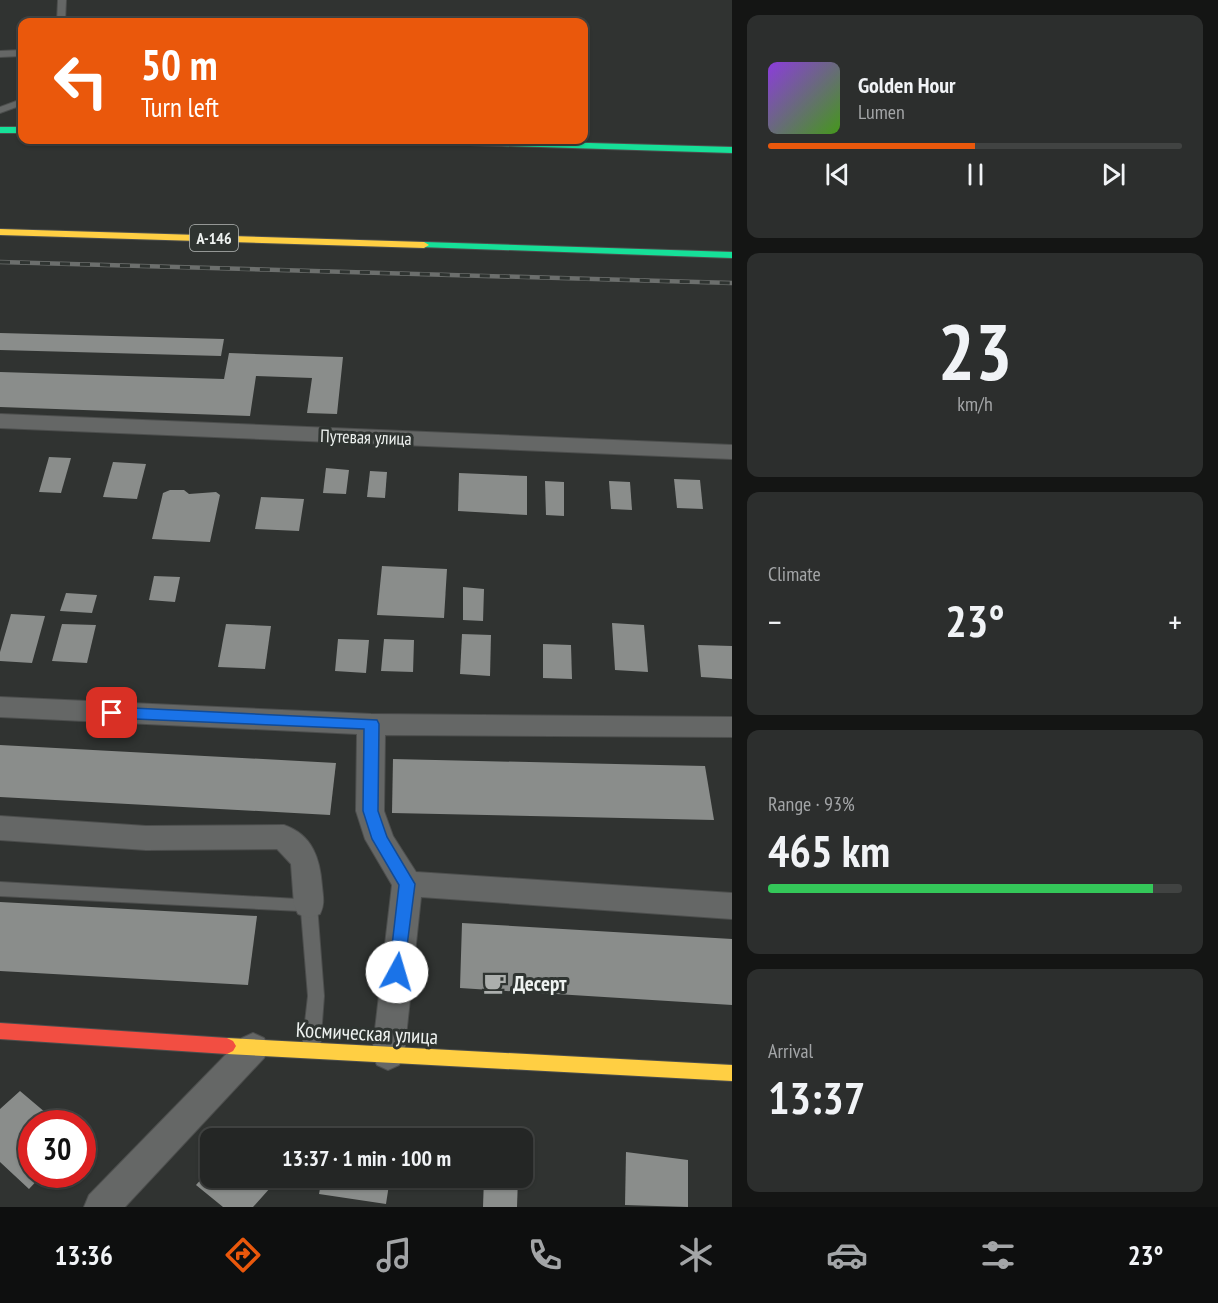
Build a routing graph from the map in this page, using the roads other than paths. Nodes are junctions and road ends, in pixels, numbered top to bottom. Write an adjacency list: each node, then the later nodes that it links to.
1 (62, 0): 2 (lane)
2 (61, 18)
3 (18, 53): 4 (lane)
4 (0, 54)
5 (18, 103): 6 (lane)
6 (0, 110)
7 (0, 129): 8 (main road)
8 (18, 130)
9 (536, 144): 10 (main road)
10 (732, 150)
11 (0, 232): 12 (main road, А-146)
12 (732, 255)
13 (0, 421): 14 (street, Путевая улица)
14 (732, 452)
15 (0, 707): 16 (street)
16 (371, 724): 17 (street); 19 (street)
17 (732, 727)
18 (0, 828): 21 (street)
19 (407, 884): 22 (street); 26 (street)
20 (0, 889): 21 (lane)
21 (309, 905): 25 (lane)
22 (732, 906)
23 (0, 1030): 24 (main road, Космическая улица)
24 (254, 1048): 25 (main road, Космическая улица); 28 (street)
25 (311, 1051): 26 (main road, Космическая улица)
26 (388, 1055): 27 (main road, Космическая улица)
27 (732, 1072)
28 (101, 1207)

